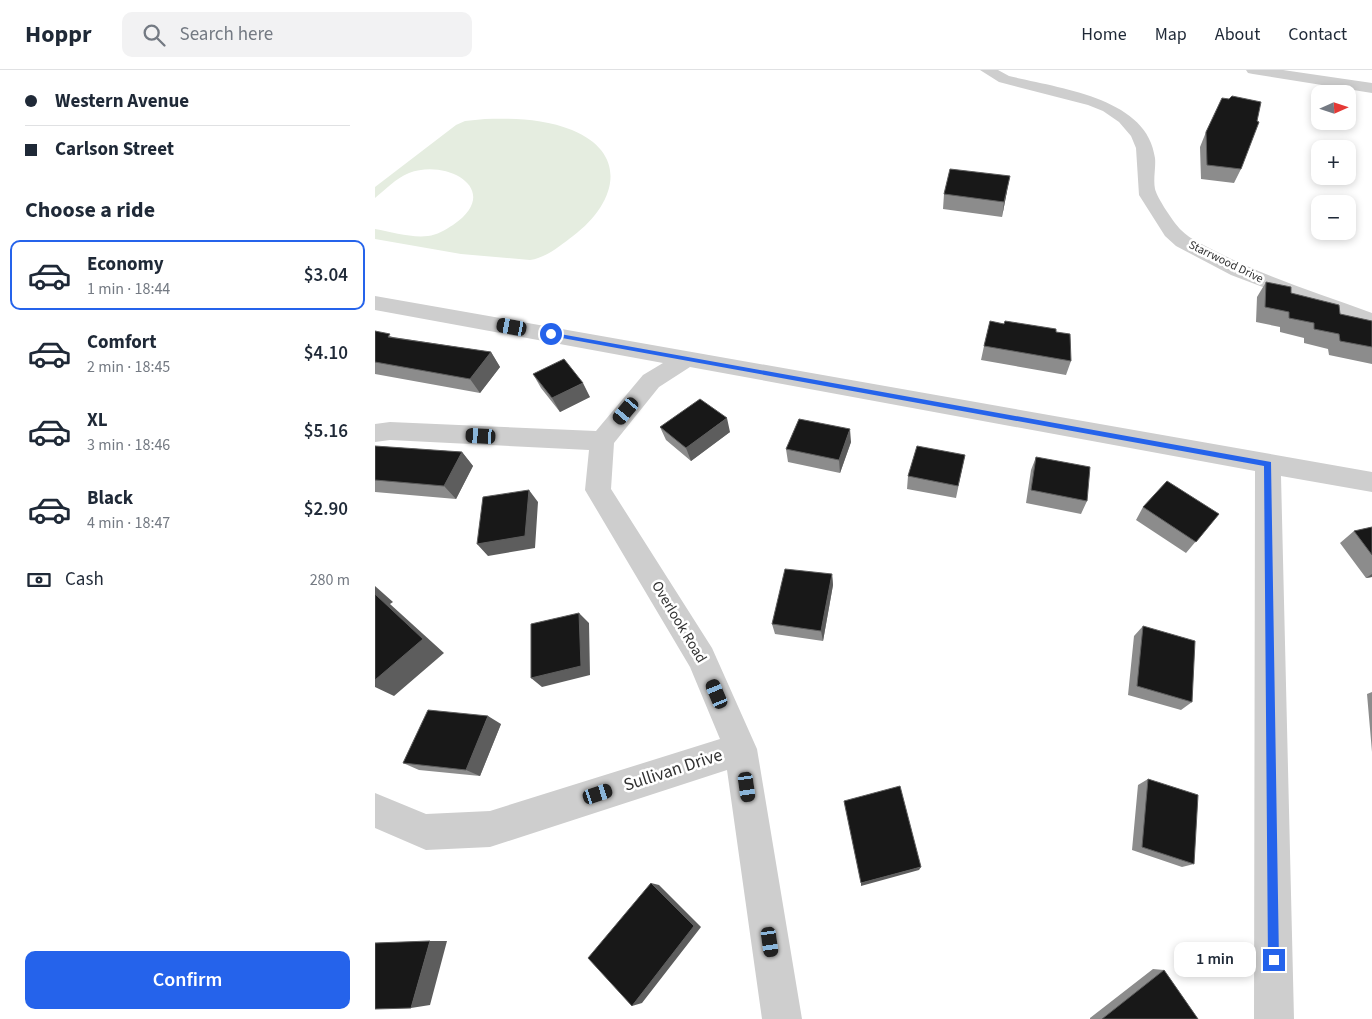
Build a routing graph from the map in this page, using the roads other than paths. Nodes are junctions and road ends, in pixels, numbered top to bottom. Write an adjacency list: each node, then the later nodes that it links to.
1 (987, 70): 5 (street, Starrwood Drive)
2 (1253, 70): 3 (street)
3 (1372, 88)
4 (375, 303): 6 (street)
5 (1372, 321)
6 (688, 358): 8 (street); 9 (street)
7 (375, 433): 8 (street)
8 (602, 441): 11 (street, Overlook Road)
9 (1268, 464): 10 (street); 14 (street)
10 (1372, 482)
11 (741, 749): 12 (street, Sullivan Drive); 13 (street, Overlook Road)
12 (375, 810)
13 (782, 1019)
14 (1274, 1019)

